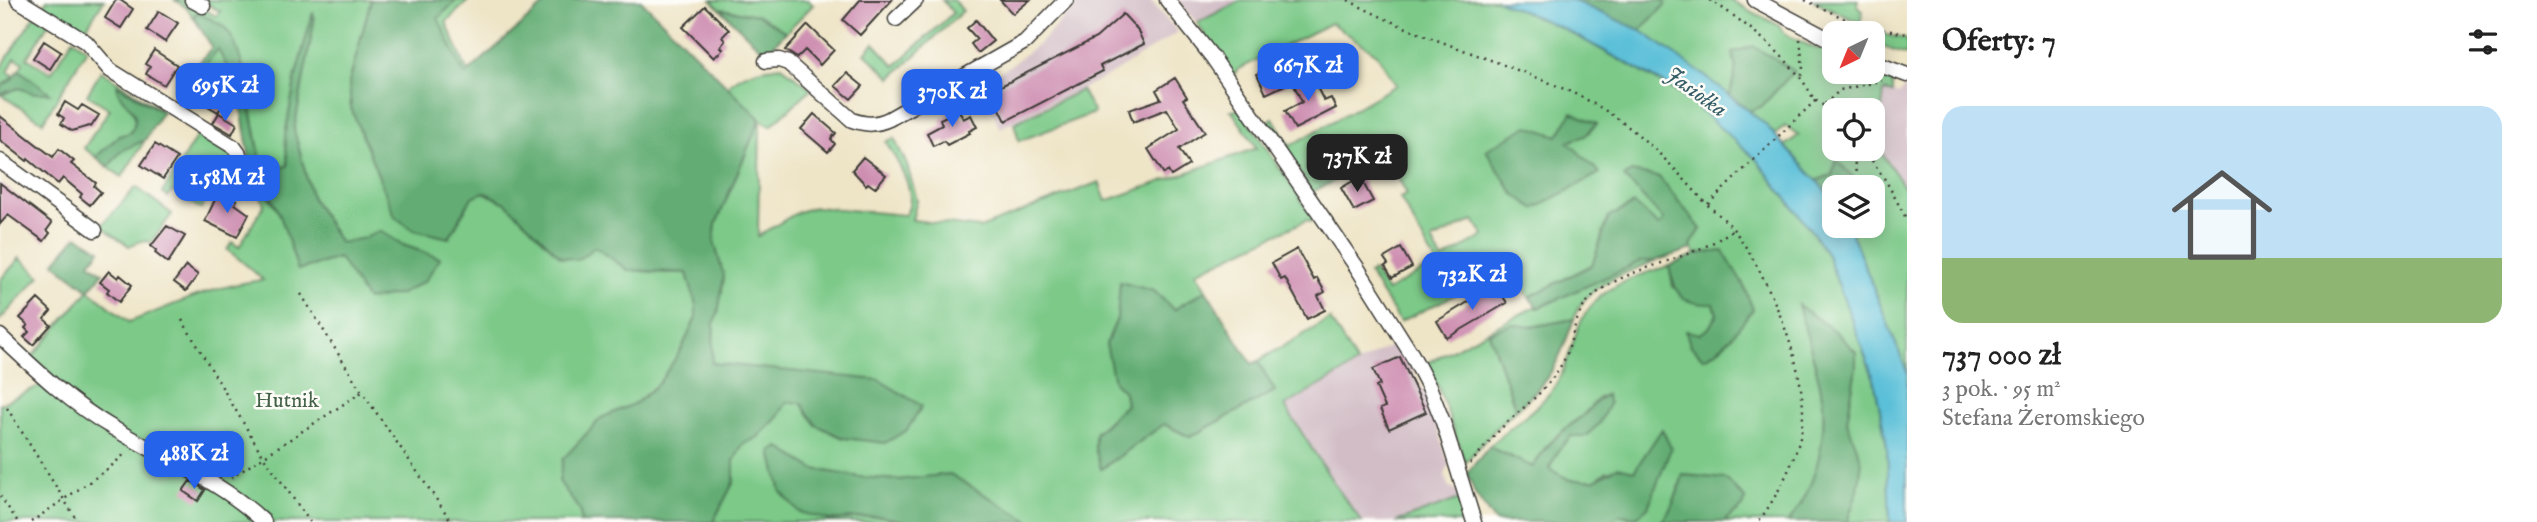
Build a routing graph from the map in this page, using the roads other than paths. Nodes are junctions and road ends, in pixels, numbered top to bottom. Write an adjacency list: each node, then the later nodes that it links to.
1 (18, 0): 10 (street)
2 (916, 0): 6 (street)
3 (1066, 0): 8 (street)
4 (1167, 0): 14 (street)
5 (1755, 0): 7 (street)
6 (896, 19)
7 (1822, 36)
8 (766, 61)
9 (0, 161): 11 (street)
10 (242, 165)
11 (95, 230)
12 (0, 336): 13 (street)
13 (264, 522)
14 (1474, 522)

